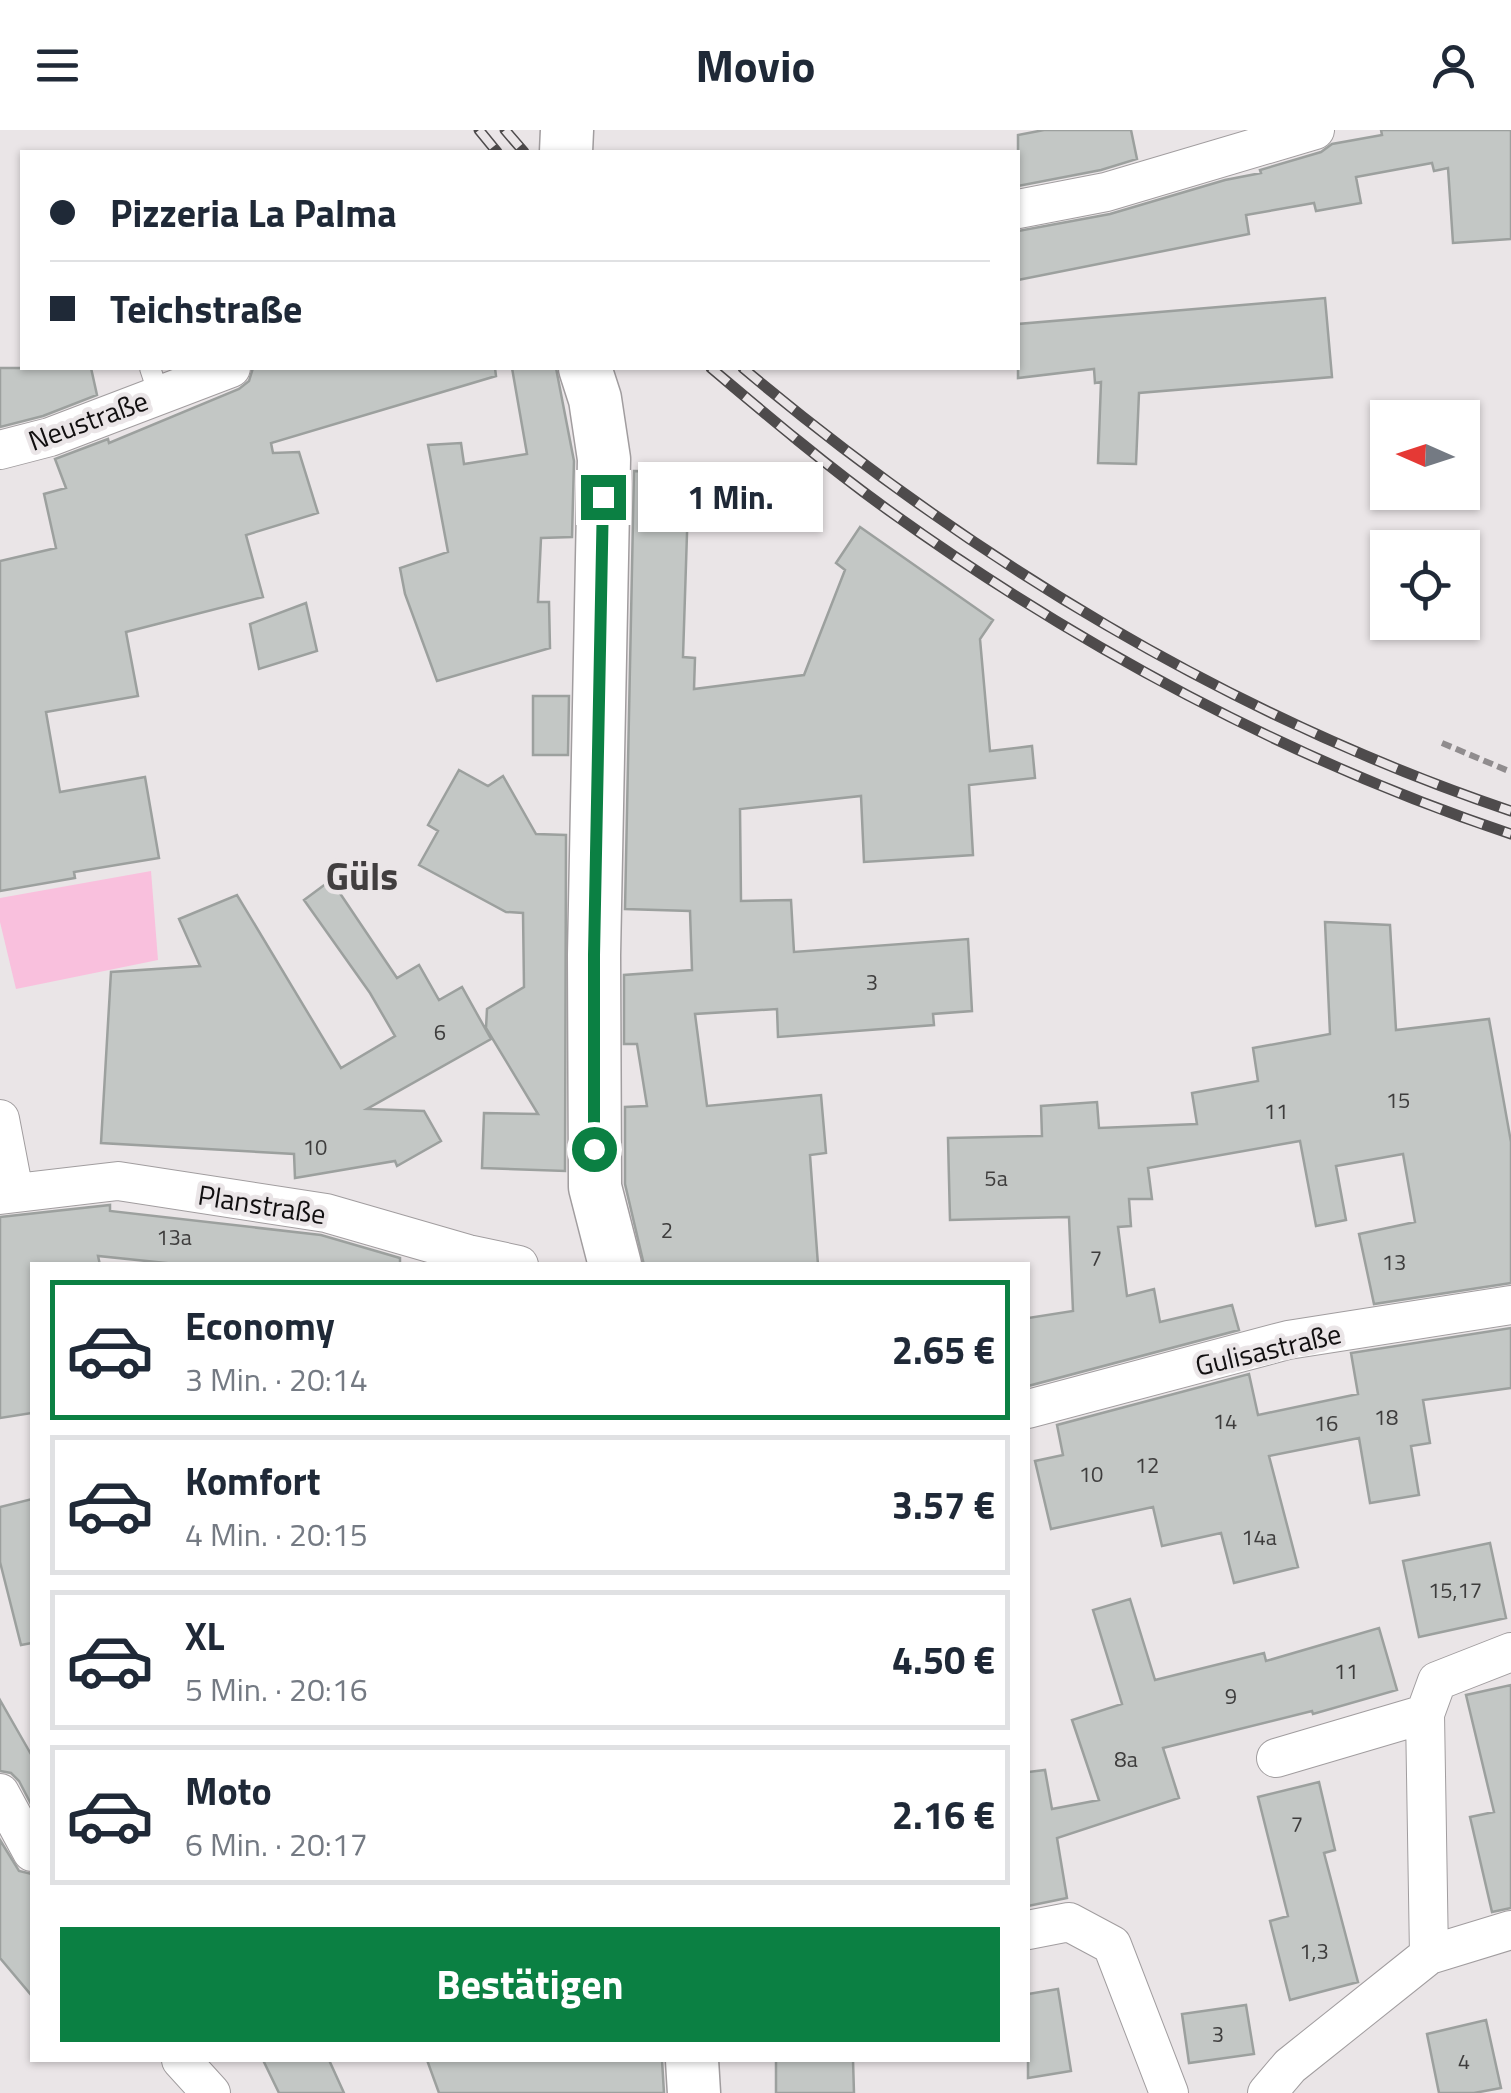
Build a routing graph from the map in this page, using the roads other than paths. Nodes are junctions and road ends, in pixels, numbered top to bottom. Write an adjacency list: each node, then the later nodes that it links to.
1 (1315, 130): 2 (street)
2 (1020, 209)
3 (219, 370): 5 (street, Neustraße)
4 (586, 370): 11 (street)
5 (155, 381): 6 (street, Neustraße)
6 (0, 450)
7 (0, 1119): 8 (street)
8 (7, 1193): 9 (street, Planstraße)
9 (466, 1259): 10 (street, Planstraße)
10 (492, 1262)
11 (614, 1262)
12 (1511, 1305): 13 (street, Gulisastraße)
13 (1030, 1408)
14 (1511, 1652): 15 (street)
15 (1425, 1714): 16 (street); 21 (street)
16 (1276, 1758)
17 (0, 1794): 18 (street)
18 (30, 1848)
19 (1030, 1930): 26 (street)
20 (1511, 1930): 21 (street)
21 (1429, 1955): 27 (street)
22 (183, 2062): 24 (street)
23 (692, 2062): 25 (street)
24 (212, 2093)
25 (694, 2093)
26 (1169, 2093)
27 (1266, 2093)

